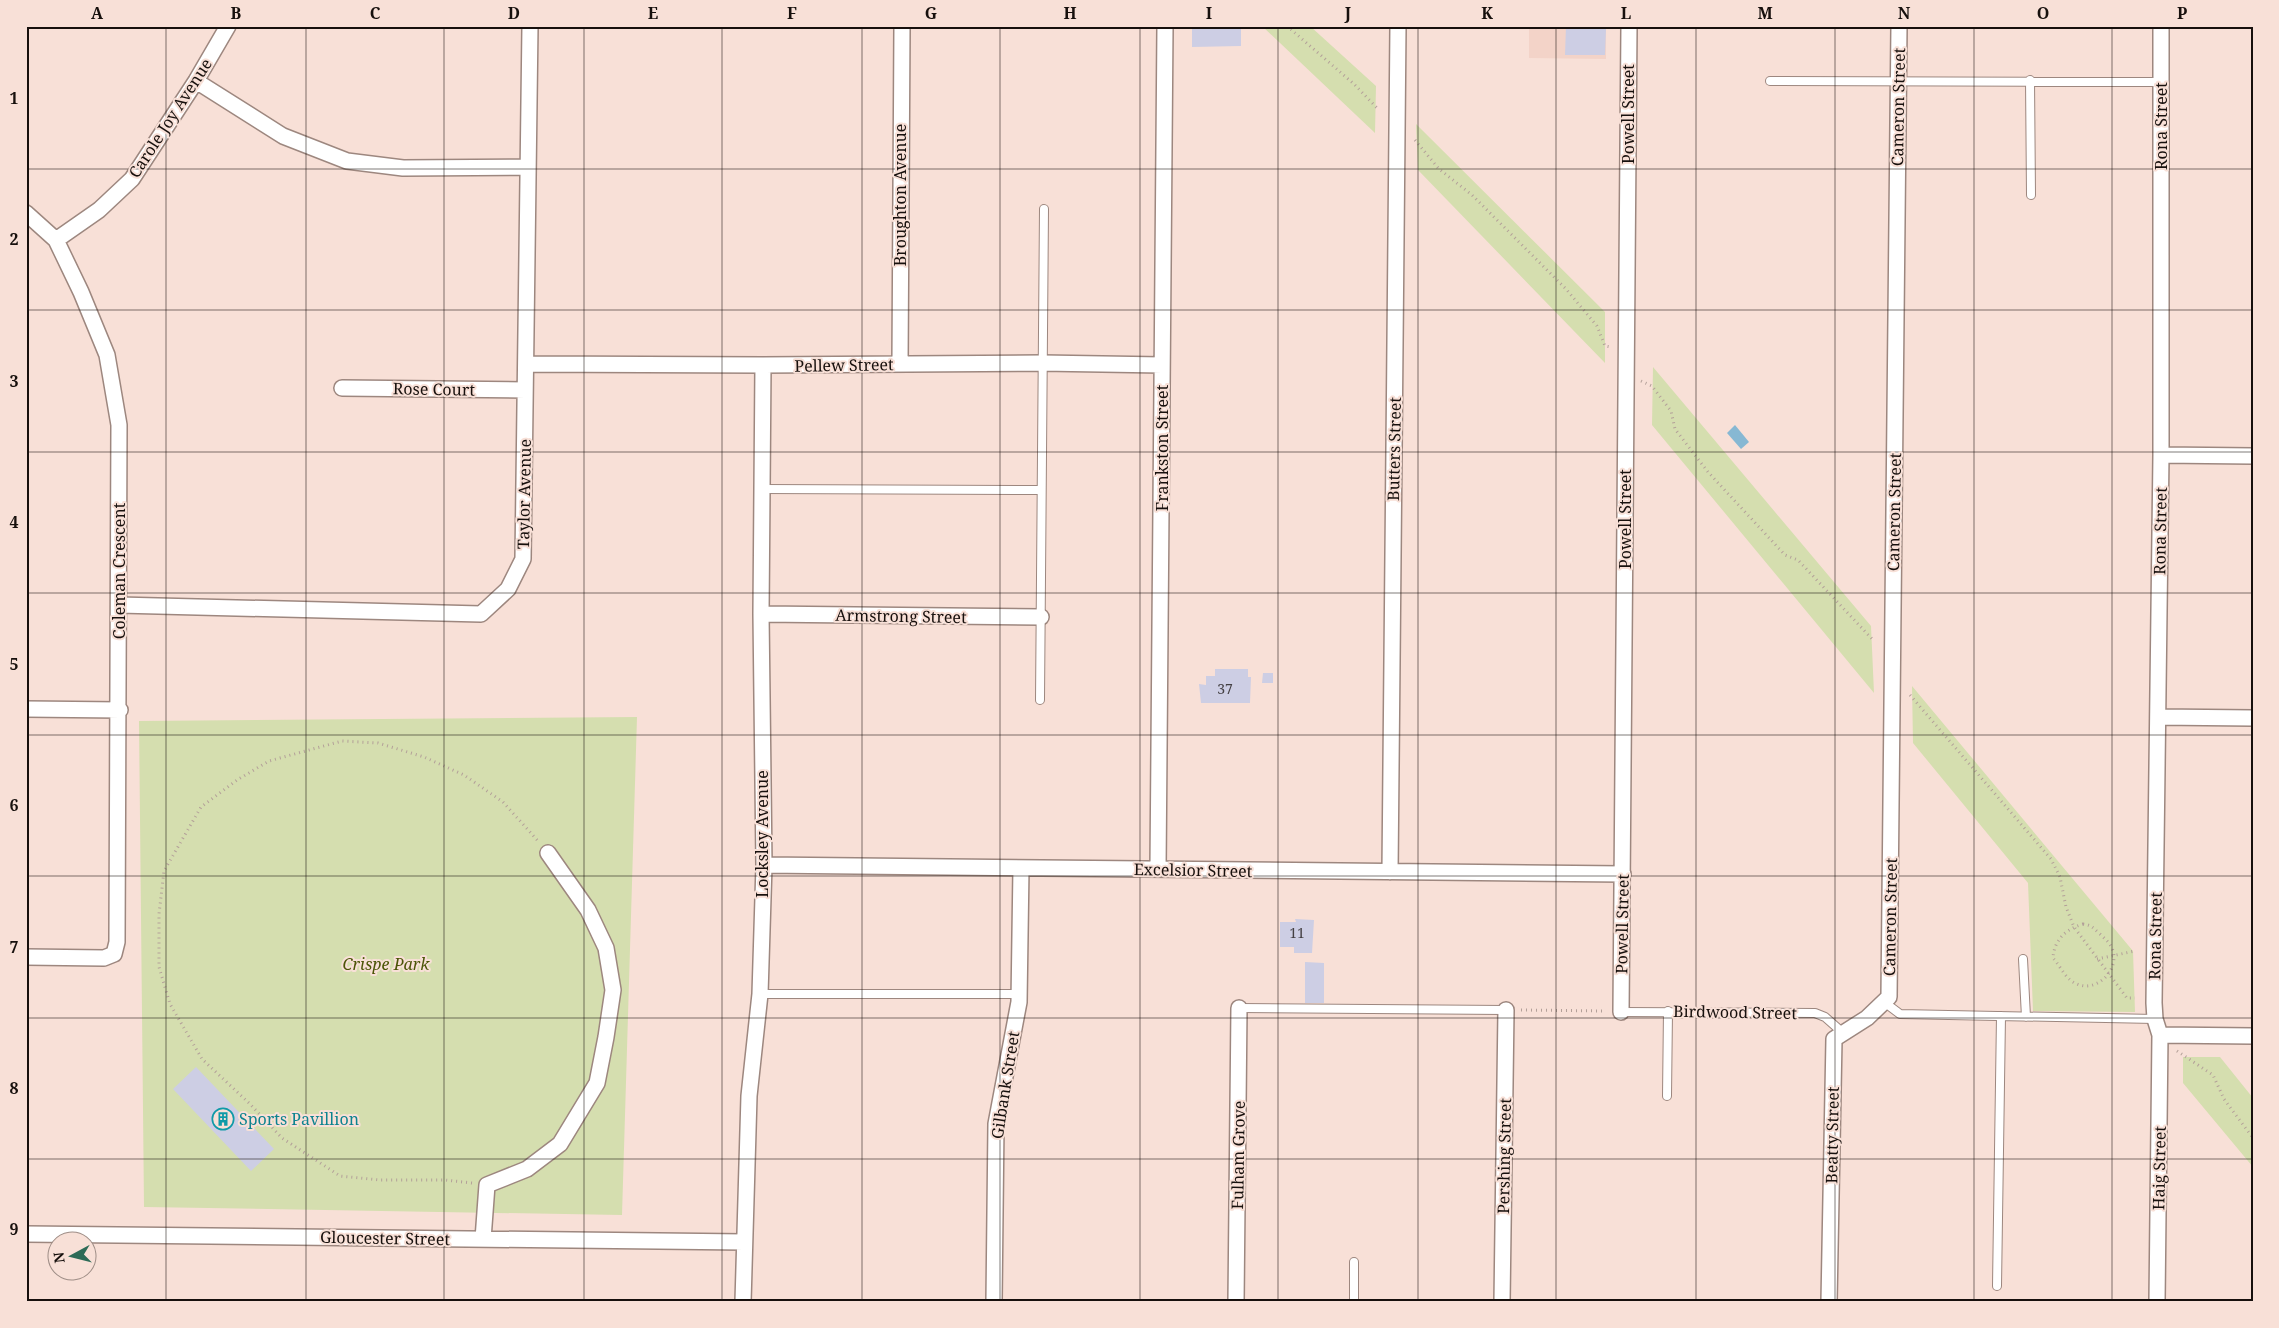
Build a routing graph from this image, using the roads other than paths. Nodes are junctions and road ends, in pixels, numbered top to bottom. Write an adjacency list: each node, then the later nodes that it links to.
1 (228, 26): 10 (street, Carole Joy Avenue)
2 (530, 26): 14 (street, Taylor Avenue)
3 (902, 26): 21 (street, Broughton Avenue)
4 (1165, 26): 23 (street, Frankston Street)
5 (1398, 26): 42 (street, Butters Street)
6 (1629, 26): 43 (street, Powell Street)
7 (1899, 26): 12 (street, Cameron Street)
8 (2161, 26): 13 (street, Rona Street)
9 (2030, 80): 12 (lane); 13 (lane); 15 (lane)
10 (196, 81): 14 (street); 18 (street, Carole Joy Avenue)
11 (1770, 81): 12 (lane)
12 (1898, 82): 48 (street, Cameron Street)
13 (2160, 82): 26 (street, Rona Street)
14 (527, 167): 20 (street, Taylor Avenue)
15 (2031, 195)
16 (1044, 209): 19 (lane)
17 (26, 213): 18 (street, Coleman Crescent)
18 (56, 240): 30 (street, Coleman Crescent)
19 (1042, 363): 21 (street, Pellew Street); 23 (street, Pellew Street); 29 (lane)
20 (526, 364): 22 (street, Pellew Street); 25 (street, Taylor Avenue)
21 (900, 364): 22 (street, Pellew Street)
22 (763, 365): 28 (street, Locksley Avenue)
23 (1162, 365): 41 (street, Frankston Street)
24 (342, 388): 25 (street, Rose Court)
25 (525, 390): 30 (street, Taylor Avenue)
26 (2161, 455): 27 (street); 36 (street, Rona Street)
27 (2253, 456)
28 (762, 489): 29 (lane); 31 (street, Locksley Avenue)
29 (1041, 490): 32 (lane)
30 (119, 605): 35 (street, Coleman Crescent)
31 (761, 614): 32 (street, Armstrong Street); 39 (street, Locksley Avenue)
32 (1041, 617): 33 (lane)
33 (1040, 700)
34 (26, 708): 35 (street)
35 (120, 710): 44 (street, Coleman Crescent)
36 (2158, 717): 37 (street); 55 (street, Rona Street)
37 (2253, 718)
38 (548, 853): 61 (street)
39 (764, 865): 40 (street, Excelsior Street); 46 (street, Locksley Avenue)
40 (1020, 868): 41 (street, Excelsior Street); 47 (street, Gilbank Street)
41 (1158, 869): 42 (street, Excelsior Street)
42 (1390, 872): 43 (street, Excelsior Street)
43 (1622, 874): 52 (street, Powell Street)
44 (26, 957)
45 (2023, 959): 54 (lane)
46 (760, 994): 47 (lane); 62 (street, Locksley Avenue)
47 (1020, 994): 66 (street, Gilbank Street)
48 (1887, 999): 53 (lane); 56 (street)
49 (1239, 1008): 50 (lane); 67 (street, Fulham Grove)
50 (1506, 1010): 69 (street, Pershing Street)
51 (1668, 1011): 52 (lane, Birdwood Street); 56 (lane, Birdwood Street); 59 (lane)
52 (1621, 1012)
53 (2001, 1016): 54 (lane); 64 (lane)
54 (2026, 1017): 55 (lane)
55 (2155, 1019): 57 (street, Rona Street)
56 (1842, 1032): 70 (street, Beatty Street)
57 (2160, 1035): 58 (street); 71 (street, Haig Street)
58 (2253, 1036)
59 (1667, 1096)
60 (26, 1234): 61 (street, Gloucester Street)
61 (483, 1239): 62 (street, Gloucester Street)
62 (744, 1242): 65 (street, Locksley Avenue)
63 (1354, 1262): 68 (lane)
64 (1997, 1286)
65 (743, 1302)
66 (994, 1302)
67 (1236, 1302)
68 (1354, 1302)
69 (1502, 1302)
70 (1829, 1302)
71 (2157, 1302)

